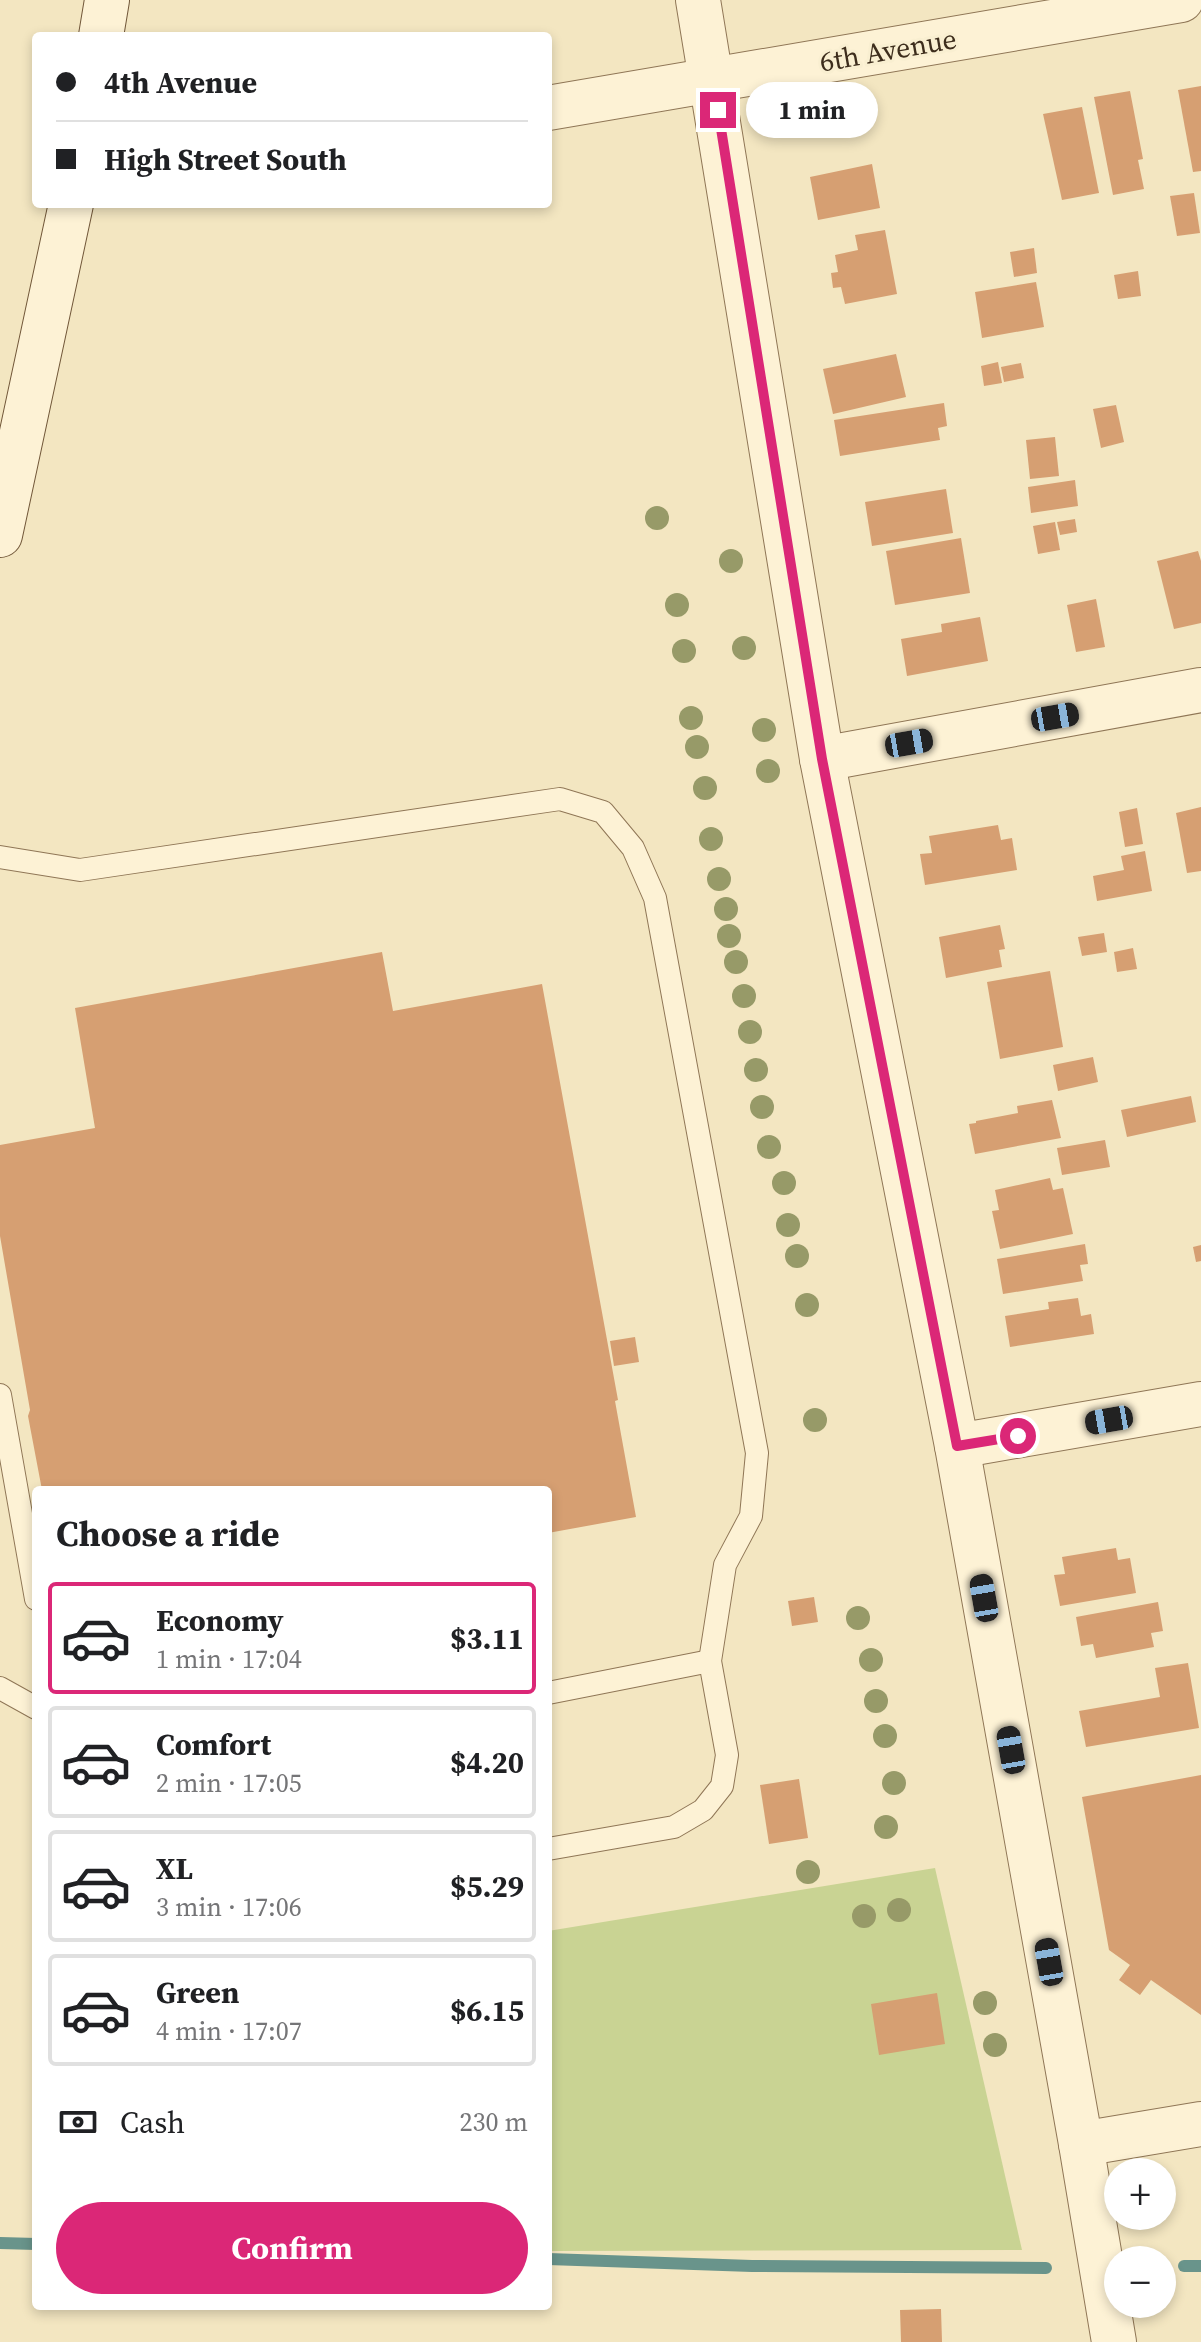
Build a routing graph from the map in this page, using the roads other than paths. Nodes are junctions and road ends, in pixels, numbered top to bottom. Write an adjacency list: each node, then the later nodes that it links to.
1 (107, 0): 4 (street)
2 (698, 0): 5 (street)
3 (1181, 0): 5 (street, 6th Avenue)
4 (102, 32)
5 (713, 80): 6 (street, 6th Avenue); 10 (street)
6 (552, 107)
7 (70, 208): 8 (street)
8 (0, 535)
9 (1201, 690): 10 (street)
10 (822, 759): 14 (street)
11 (0, 857): 16 (lane)
12 (0, 1395): 15 (lane)
13 (1201, 1404): 14 (street)
14 (957, 1446): 22 (street)
15 (32, 1576)
16 (710, 1661): 18 (lane); 20 (lane)
17 (0, 1688): 19 (lane)
18 (552, 1692)
19 (32, 1706)
20 (552, 1848)
21 (1201, 2124): 22 (street)
22 (1081, 2144): 23 (street)
23 (1114, 2342)

